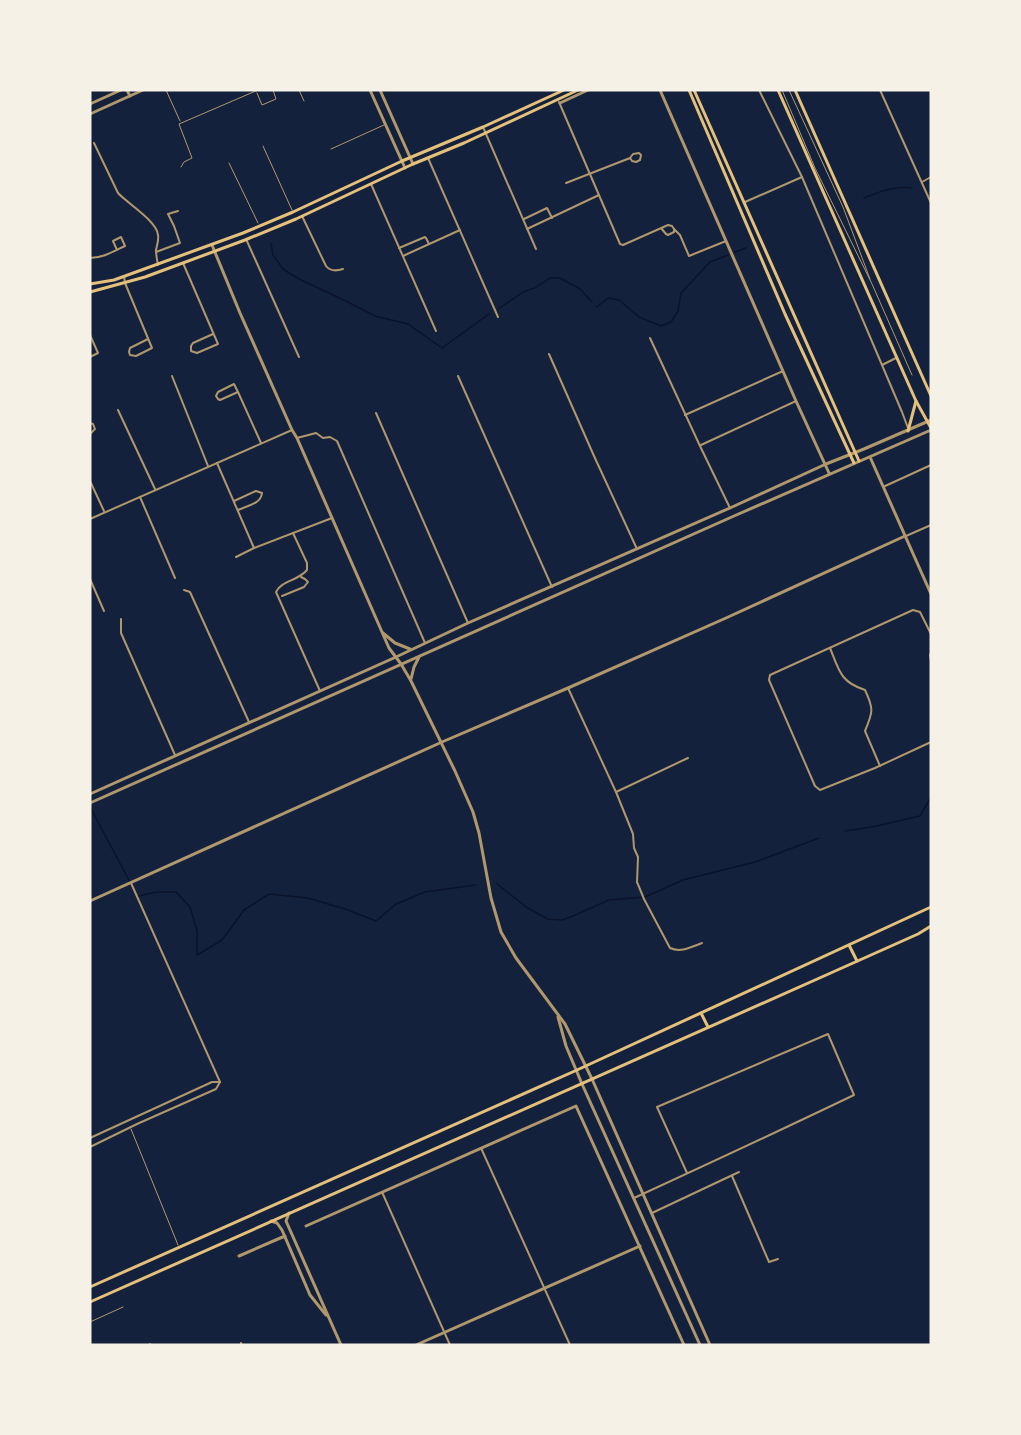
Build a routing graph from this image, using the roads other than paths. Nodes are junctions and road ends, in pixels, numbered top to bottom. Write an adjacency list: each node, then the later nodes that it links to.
1 (121, 90): 27 (street)
2 (127, 90): 24 (street)
3 (143, 90): 21 (street)
4 (166, 90): 30 (lane)
5 (257, 90): 6 (lane); 30 (lane)
6 (273, 90)
7 (299, 90): 25 (lane)
8 (370, 90): 31 (street)
9 (380, 90): 29 (street)
10 (564, 90): 23 (main road)
11 (578, 90): 26 (main road)
12 (588, 90): 26 (street)
13 (660, 90): 66 (street)
14 (689, 90): 117 (main road)
15 (694, 90): 52 (main road)
16 (759, 90): 46 (street)
17 (780, 90): 82 (lane); 94 (main road)
18 (789, 90): 82 (lane)
19 (795, 90): 101 (main road)
20 (886, 90): 22 (street)
21 (136, 91): 24 (street)
22 (880, 91): 48 (street)
23 (555, 92): 32 (main road)
24 (130, 96): 28 (street)
25 (304, 101)
26 (559, 101): 33 (main road); 45 (street)
27 (90, 102)
28 (90, 114)
29 (394, 121): 31 (street); 37 (street)
30 (180, 124): 43 (lane)
31 (386, 125): 36 (lane); 40 (street)
32 (483, 127): 33 (street); 37 (main road)
33 (486, 133): 38 (main road); 59 (street)
34 (94, 143): 72 (street)
35 (263, 146): 55 (lane)
36 (331, 149)
37 (410, 157): 40 (main road); 42 (street)
38 (428, 158): 42 (main road); 64 (street)
39 (630, 158): 45 (street)
40 (402, 161): 44 (street); 55 (main road)
41 (229, 163): 60 (lane)
42 (413, 164): 44 (main road)
43 (181, 167)
44 (405, 168): 50 (main road)
45 (590, 173): 49 (street); 51 (street)
46 (802, 177): 52 (street); 95 (street)
47 (931, 177): 48 (street)
48 (922, 182): 53 (street)
49 (566, 183)
50 (371, 184): 56 (main road); 69 (street)
51 (599, 195): 57 (street); 61 (street)
52 (745, 202): 116 (main road)
53 (931, 202)
54 (178, 211): 72 (street)
55 (293, 212): 58 (main road); 60 (main road)
56 (302, 216): 58 (main road); 78 (street)
57 (552, 218): 59 (street); 62 (street)
58 (296, 219): 65 (main road)
59 (523, 219): 62 (street)
60 (260, 226): 68 (main road)
61 (661, 228): 63 (street); 63 (street)
62 (527, 229): 70 (street)
63 (674, 229): 66 (street)
64 (460, 230): 67 (street); 84 (street)
65 (246, 239): 73 (main road); 93 (street)
66 (726, 241): 96 (street)
67 (429, 244): 69 (street); 74 (street)
68 (212, 245): 73 (street); 77 (main road)
69 (399, 248): 74 (street)
70 (536, 249)
71 (117, 250): 71 (street); 75 (street)
72 (156, 252): 77 (street)
73 (214, 252): 76 (main road); 110 (street)
74 (403, 256): 85 (street)
75 (90, 258)
76 (183, 263): 80 (main road); 86 (street)
77 (158, 265): 79 (main road)
78 (343, 269)
79 (124, 276): 80 (street); 81 (main road)
80 (125, 283): 83 (main road); 89 (street)
81 (90, 284)
82 (872, 284): 97 (lane)
83 (90, 292)
84 (498, 317)
85 (436, 331)
86 (213, 334): 86 (street)
87 (90, 335): 90 (street)
88 (650, 338): 106 (street)
89 (148, 339): 89 (street)
90 (92, 345): 92 (street)
91 (549, 354): 140 (street)
92 (90, 357)
93 (299, 357)
94 (897, 358): 95 (street); 103 (main road)
95 (882, 365): 111 (street)
96 (783, 371): 102 (street); 106 (street)
97 (912, 375)
98 (171, 376): 124 (street)
99 (458, 376): 147 (street)
100 (238, 392): 100 (street); 114 (street)
101 (931, 396)
102 (796, 401): 115 (street); 121 (street)
103 (916, 401): 107 (main road); 111 (main road)
104 (117, 410): 128 (street)
105 (376, 413): 153 (street)
106 (686, 415): 115 (street)
107 (930, 421): 109 (main road); 111 (street)
108 (90, 423): 112 (street)
109 (931, 429): 118 (street)
110 (292, 430): 113 (street); 114 (street)
111 (908, 431): 116 (street)
112 (90, 434)
113 (297, 438): 134 (street); 156 (street)
114 (261, 443): 120 (street)
115 (700, 446): 131 (street)
116 (855, 452): 117 (street); 119 (main road)
117 (850, 454): 121 (street); 122 (main road)
118 (870, 457): 119 (street); 127 (street)
119 (859, 461): 122 (street)
120 (217, 463): 124 (street); 130 (street)
121 (826, 464): 125 (street); 131 (street)
122 (854, 464): 125 (street)
123 (931, 465): 127 (street)
124 (208, 466): 128 (street)
125 (829, 473): 143 (street)
126 (90, 481): 133 (street)
127 (883, 487): 138 (street)
128 (155, 490): 129 (street)
129 (140, 497): 133 (street); 145 (street)
130 (234, 501): 132 (street); 132 (street)
131 (730, 508): 140 (street)
132 (238, 510): 139 (street)
133 (104, 512): 135 (street)
134 (332, 518): 137 (street); 154 (street)
135 (90, 519)
136 (931, 525): 138 (street)
137 (293, 533): 139 (street); 144 (street)
138 (905, 536): 149 (street); 165 (street)
139 (254, 548): 141 (street)
140 (637, 549): 142 (street)
141 (236, 557)
142 (620, 557): 143 (street); 147 (street)
143 (623, 565): 160 (street)
144 (301, 577): 150 (street); 166 (street)
145 (175, 578)
146 (90, 579): 151 (street)
147 (552, 587): 153 (street)
148 (184, 590): 167 (street)
149 (931, 594)
150 (282, 596)
151 (104, 610)
152 (121, 619): 170 (street)
153 (468, 623): 156 (street)
154 (382, 632): 158 (street); 161 (street)
155 (931, 634): 157 (street)
156 (425, 643): 158 (street)
157 (830, 648): 173 (street); 173 (street)
158 (411, 650): 161 (street)
159 (931, 653): 162 (street)
160 (420, 655): 163 (street); 164 (street)
161 (396, 657): 163 (street); 166 (street)
162 (931, 661)
163 (402, 664): 164 (street); 174 (street)
164 (411, 681): 168 (street)
165 (568, 688): 168 (street); 175 (street)
166 (320, 691): 167 (street)
167 (249, 722): 170 (street)
168 (442, 742): 178 (street); 186 (street)
169 (931, 742): 173 (street)
170 (176, 756): 172 (street)
171 (688, 758): 175 (street)
172 (158, 763): 174 (street); 176 (street)
173 (880, 766)
174 (162, 771): 177 (street)
175 (616, 792): 182 (street)
176 (90, 794)
177 (90, 803)
178 (130, 883): 179 (street); 191 (street)
179 (90, 901)
180 (931, 907): 183 (main road)
181 (931, 926): 184 (main road)
182 (702, 943)
183 (849, 945): 184 (main road); 185 (main road)
184 (857, 961): 187 (main road)
185 (701, 1013): 187 (main road); 188 (main road)
186 (558, 1016): 188 (street); 189 (street)
187 (708, 1027): 190 (main road)
188 (585, 1065): 189 (main road); 190 (street)
189 (577, 1070): 192 (street); 212 (main road)
190 (592, 1079): 192 (main road); 204 (street)
191 (220, 1082): 193 (street); 195 (street)
192 (582, 1084): 205 (street); 206 (main road)
193 (134, 1118): 194 (street); 195 (street)
194 (126, 1122): 196 (street); 197 (street)
195 (137, 1124): 196 (street)
196 (130, 1128): 198 (street); 212 (lane)
197 (90, 1138)
198 (90, 1147)
199 (481, 1148): 203 (street); 211 (street); 216 (street)
200 (739, 1172): 202 (street)
201 (687, 1173): 201 (street); 204 (street)
202 (732, 1176): 207 (street); 214 (street)
203 (382, 1192): 209 (street); 221 (street)
204 (643, 1194): 205 (street); 207 (street)
205 (634, 1198): 223 (street)
206 (290, 1212): 208 (main road); 219 (street)
207 (652, 1213): 222 (street)
208 (270, 1221): 210 (street); 217 (main road)
209 (306, 1226)
210 (285, 1236): 213 (street); 219 (street)
211 (640, 1246): 216 (street); 228 (street)
212 (179, 1248): 215 (main road)
213 (239, 1256)
214 (778, 1259)
215 (90, 1287)
216 (545, 1289): 221 (street); 227 (street)
217 (90, 1302)
218 (123, 1307): 220 (lane)
219 (328, 1318): 224 (street)
220 (90, 1322)
221 (444, 1332): 225 (street); 226 (street)
222 (704, 1332): 223 (street); 230 (street)
223 (696, 1336): 229 (street)
224 (341, 1345)
225 (416, 1345)
226 (450, 1345)
227 (570, 1345)
228 (684, 1345)
229 (700, 1345)
230 (710, 1345)

